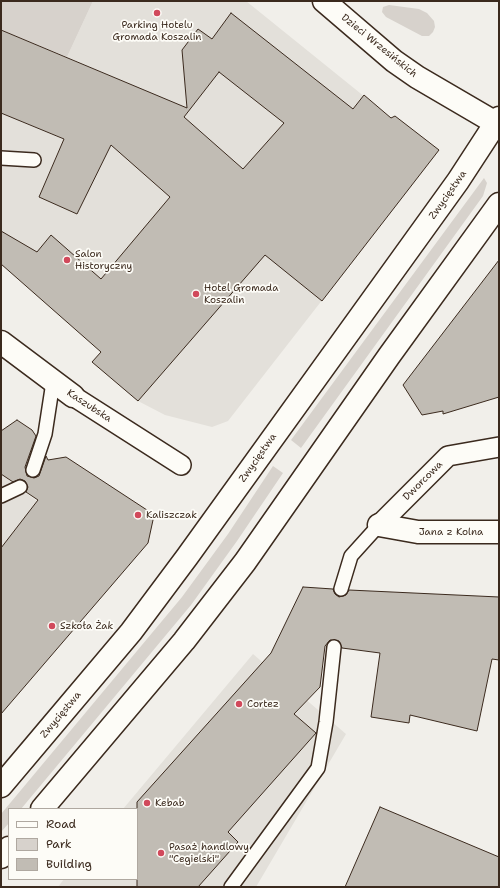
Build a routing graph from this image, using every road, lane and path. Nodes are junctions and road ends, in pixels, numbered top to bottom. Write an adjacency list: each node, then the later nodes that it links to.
1 (324, 1): 2 (street, Dzieci Wrzesińskich)
2 (498, 122): 18 (street, Zwycięstwa)
3 (1, 158): 4 (lane)
4 (34, 160)
5 (499, 204): 19 (street)
6 (1, 342): 7 (street, Kaszubska)
7 (53, 382): 8 (street, Kaszubska); 11 (lane)
8 (73, 396): 10 (street, Kaszubska)
9 (499, 447): 14 (street, Dworcowa)
10 (181, 465)
11 (33, 470)
12 (20, 487): 13 (lane)
13 (1, 496)
14 (379, 525): 15 (street, Jana z Kolna); 16 (lane)
15 (499, 532)
16 (341, 589)
17 (334, 647): 22 (lane)
18 (1, 786)
19 (43, 808)
20 (8, 849): 21 (street)
21 (1, 857)
22 (231, 887)

